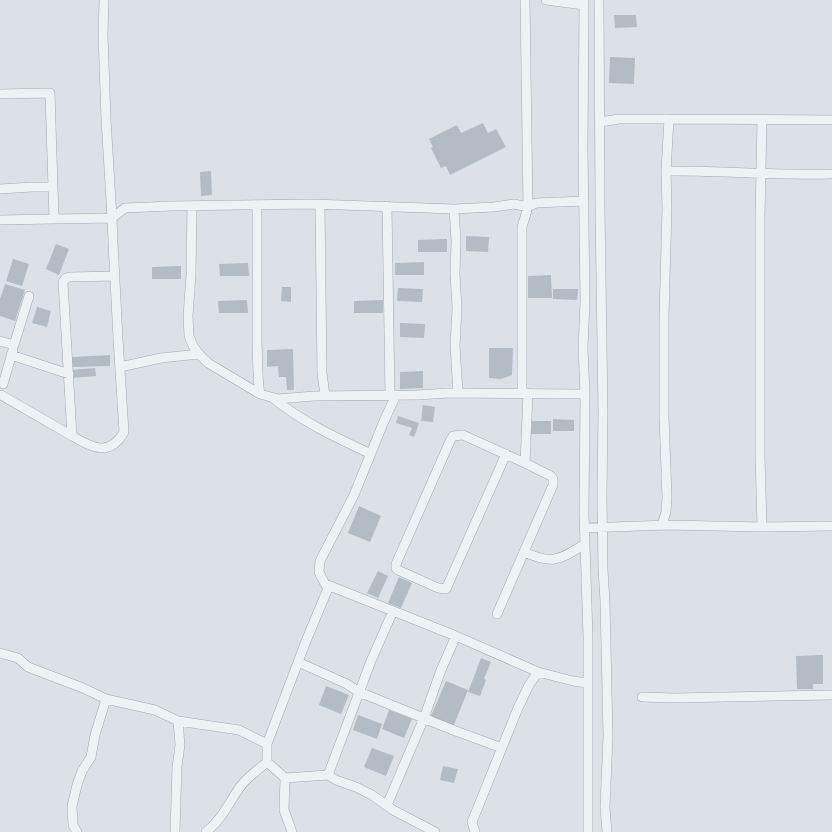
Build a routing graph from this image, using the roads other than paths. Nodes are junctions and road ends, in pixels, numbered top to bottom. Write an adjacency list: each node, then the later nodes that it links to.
1 (104, 0): 23 (street)
2 (525, 0): 21 (street)
3 (546, 0): 5 (street)
4 (599, 0): 10 (street)
5 (584, 2): 16 (street)
6 (0, 94): 14 (street)
7 (669, 119): 8 (street); 10 (street); 11 (street)
8 (762, 120): 9 (street); 12 (street)
9 (832, 120)
10 (600, 122): 49 (street)
11 (666, 171): 12 (street); 47 (street)
12 (762, 174): 13 (street); 50 (street)
13 (832, 174)
14 (53, 188): 15 (street); 24 (street)
15 (0, 189)
16 (584, 201): 21 (street); 38 (street)
17 (320, 204): 18 (street); 20 (street); 41 (street)
18 (257, 205): 19 (street); 37 (street)
19 (192, 206): 23 (street); 30 (street)
20 (387, 206): 22 (street); 40 (street)
21 (528, 207): 22 (street); 36 (street)
22 (454, 209): 35 (street)
23 (112, 218): 24 (street); 26 (street)
24 (54, 219): 25 (street)
25 (0, 220)
26 (115, 276): 32 (street); 33 (street)
27 (29, 296): 29 (street)
28 (0, 341): 29 (street)
29 (14, 345): 31 (street)
30 (199, 354): 32 (street); 37 (street)
31 (11, 355): 33 (street); 34 (street)
32 (120, 367): 43 (street)
33 (69, 374): 43 (street)
34 (3, 384)
35 (458, 393): 36 (street); 40 (street)
36 (525, 393): 38 (street); 46 (street)
37 (260, 394): 42 (street)
38 (585, 394): 51 (street)
39 (1, 395): 43 (street)
40 (393, 395): 41 (street); 44 (street)
41 (325, 396): 42 (street)
42 (271, 397): 44 (street)
43 (72, 436)
44 (371, 454): 54 (street)
45 (506, 454): 45 (street); 46 (street)
46 (525, 463): 53 (street)
47 (662, 525): 49 (street); 50 (street)
48 (832, 526): 50 (street)
49 (603, 527): 51 (street); 81 (street)
50 (762, 527)
51 (585, 528): 52 (street)
52 (585, 544): 53 (street); 61 (street)
53 (524, 552): 56 (street)
54 (329, 586): 55 (street); 59 (street)
55 (393, 611): 57 (street); 62 (street)
56 (497, 614)
57 (456, 636): 60 (street); 66 (street)
58 (0, 653): 65 (street)
59 (298, 662): 62 (street); 68 (street)
60 (538, 672): 61 (street); 69 (street)
61 (587, 683): 80 (street)
62 (359, 692): 66 (street); 71 (street)
63 (832, 695): 64 (street)
64 (642, 697)
65 (106, 699): 67 (street); 74 (street)
66 (424, 718): 69 (street); 73 (street)
67 (178, 721): 68 (street); 75 (street)
68 (267, 744): 70 (street)
69 (502, 748): 79 (street)
70 (267, 762): 72 (street); 76 (street)
71 (328, 775): 72 (street); 73 (street)
72 (285, 778): 77 (street)
73 (387, 805): 78 (street)
74 (77, 832)
75 (175, 832)
76 (206, 832)
77 (292, 832)
78 (435, 832)
79 (474, 832)
80 (588, 832)
81 (607, 832)

